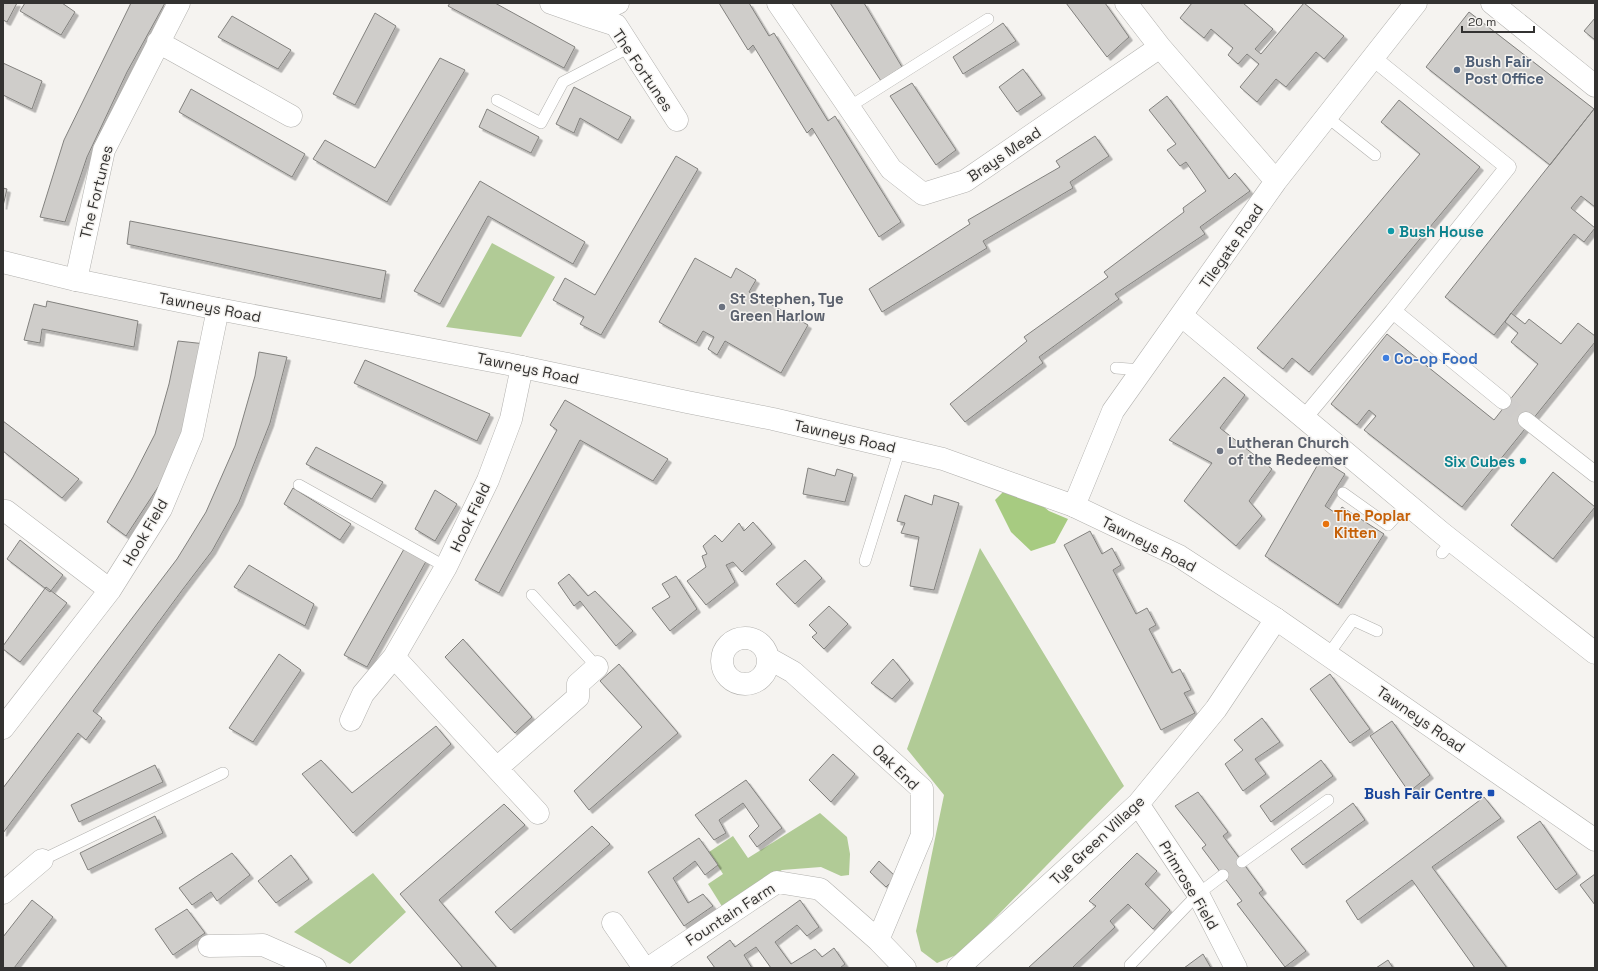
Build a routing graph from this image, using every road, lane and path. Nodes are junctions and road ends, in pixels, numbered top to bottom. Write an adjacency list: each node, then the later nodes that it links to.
1 (179, 3): 10 (street, The Fortunes)
2 (552, 3): 8 (street, The Fortunes)
3 (618, 3): 8 (street)
4 (778, 3): 16 (street, Brays Mead)
5 (1416, 3): 13 (street, Tilegate Road)
6 (1492, 3): 14 (street)
7 (1131, 5): 12 (street)
8 (585, 15): 11 (street, The Fortunes)
9 (988, 19): 16 (lane)
10 (158, 42): 17 (street); 23 (street, The Fortunes)
11 (630, 47): 15 (lane); 19 (street, The Fortunes)
12 (1160, 47): 16 (street, Brays Mead); 21 (street)
13 (1373, 58): 18 (street, Tilegate Road); 25 (street)
14 (1595, 86)
15 (497, 100)
16 (849, 107)
17 (291, 116)
18 (1327, 117): 20 (lane); 21 (street, Tilegate Road)
19 (677, 120)
20 (1375, 155)
21 (1276, 181): 26 (street, Tilegate Road)
22 (3, 262): 23 (street, Tawneys Road)
23 (76, 280): 24 (street, Tawneys Road)
24 (218, 309): 27 (street, Tawneys Road); 42 (street, Hook Field)
25 (1392, 310): 30 (street); 31 (street)
26 (1182, 316): 29 (street, Tilegate Road); 31 (street)
27 (522, 367): 33 (street, Tawneys Road); 41 (street, Hook Field)
28 (1116, 368): 29 (lane)
29 (1142, 370): 38 (street, Tilegate Road)
30 (1502, 401)
31 (1304, 418): 37 (street)
32 (1526, 420): 34 (street)
33 (900, 449): 38 (street, Tawneys Road); 40 (lane)
34 (1595, 474)
35 (299, 485): 41 (lane)
36 (1343, 493): 37 (lane)
37 (1407, 504): 46 (street)
38 (1074, 506): 44 (street, Tawneys Road)
39 (6, 511): 42 (street)
40 (865, 561)
41 (446, 567): 48 (street, Hook Field)
42 (110, 590): 52 (street, Hook Field)
43 (532, 595): 50 (lane)
44 (1276, 619): 47 (street, Tawneys Road); 56 (street, Tye Green Village)
45 (1377, 631): 47 (lane)
46 (1595, 653)
47 (1328, 655): 58 (street, Tawneys Road)
48 (394, 657): 51 (street, Hook Field); 53 (street)
49 (768, 658): 65 (street, Oak End)
50 (597, 667): 53 (street)
51 (351, 720)
52 (3, 728)
53 (497, 768): 57 (street)
54 (223, 773): 59 (lane)
55 (1328, 800): 60 (lane)
56 (1138, 804): 63 (street, Primrose Field); 72 (street, Tye Green Village)
57 (538, 813)
58 (1595, 840)
59 (42, 860): 62 (street)
60 (1242, 862)
61 (1223, 875): 63 (lane)
62 (3, 893)
63 (1198, 894): 67 (lane); 73 (street, Primrose Field)
64 (613, 923): 69 (street)
65 (878, 940): 70 (street, Fountain Farm); 71 (street, Fountain Farm)
66 (209, 946): 68 (street)
67 (1130, 965)
68 (315, 968)
69 (644, 968)
70 (648, 968)
71 (905, 968)
72 (958, 968)
73 (1236, 968)

